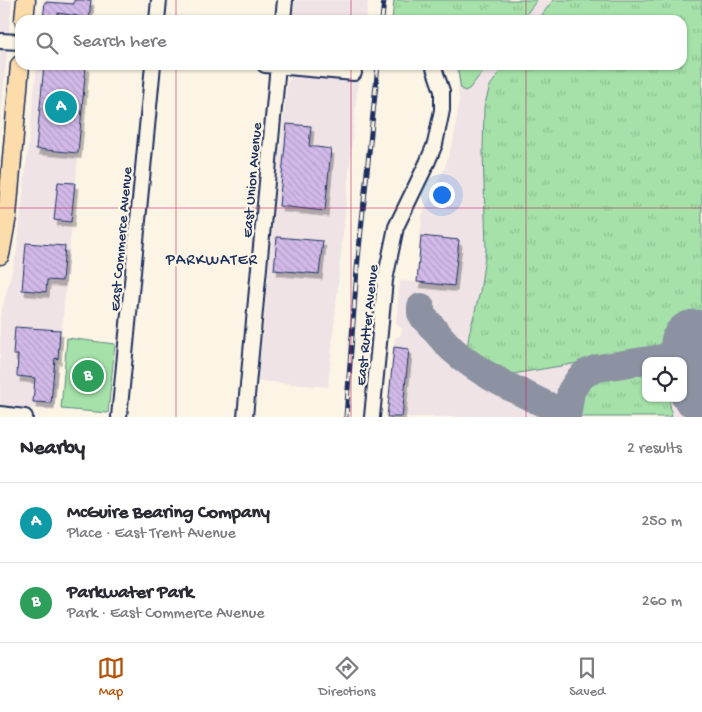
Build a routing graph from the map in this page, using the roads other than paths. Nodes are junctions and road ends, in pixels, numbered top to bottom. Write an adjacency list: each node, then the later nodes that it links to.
1 (26, 0): 4 (main road)
2 (159, 0): 5 (street)
3 (285, 0): 6 (street)
4 (24, 15)
5 (158, 15)
6 (284, 15)
7 (0, 41): 8 (street)
8 (15, 42)
9 (20, 70): 15 (main road)
10 (153, 70): 18 (street, East Commerce Avenue)
11 (274, 70): 19 (street, East Union Avenue)
12 (324, 70): 14 (street)
13 (435, 70): 20 (street, East Rutter Avenue)
14 (354, 73)
15 (0, 255)
16 (0, 414): 17 (street)
17 (25, 417)
18 (119, 417)
19 (246, 417)
20 (372, 417)

